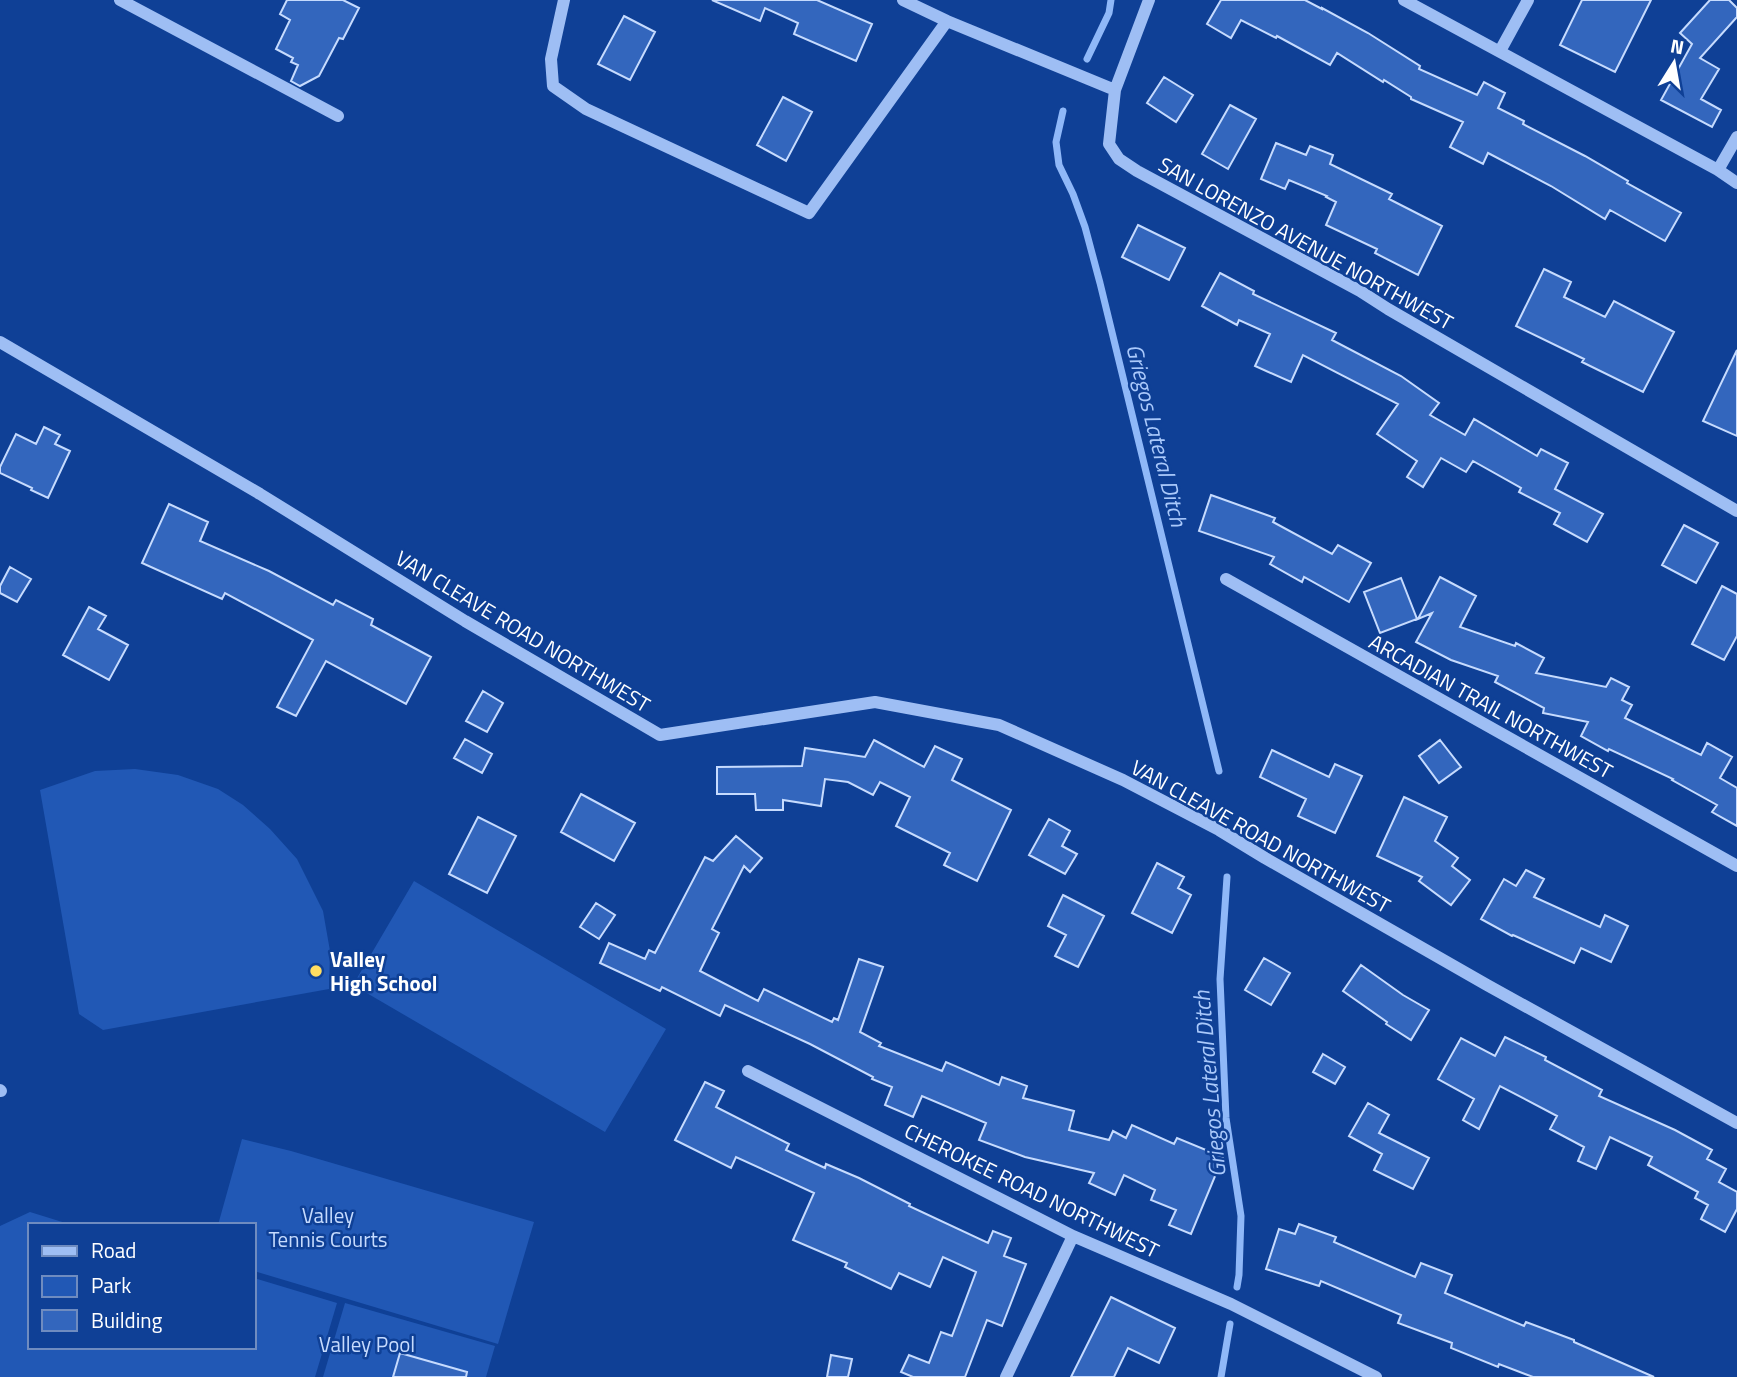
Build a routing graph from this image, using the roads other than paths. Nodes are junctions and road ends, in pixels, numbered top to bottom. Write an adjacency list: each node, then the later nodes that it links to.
1 (120, 0): 10 (street)
2 (564, 0): 7 (street)
3 (903, 0): 7 (street)
4 (1149, 0): 9 (street, SAN LORENZO AVENUE NORTHWEST)
5 (1404, 0): 8 (street)
6 (1528, 0): 8 (street)
7 (947, 21): 9 (street)
8 (1500, 51): 12 (street)
9 (1115, 90): 15 (street, SAN LORENZO AVENUE NORTHWEST)
10 (338, 116)
11 (1737, 137): 12 (street)
12 (1718, 170): 13 (street)
13 (1737, 183)
14 (0, 342): 19 (street, VAN CLEAVE ROAD NORTHWEST)
15 (1737, 511)
16 (1226, 579): 17 (street, ARCADIAN TRAIL NORTHWEST)
17 (1737, 866)
18 (748, 1071): 20 (street, CHEROKEE ROAD NORTHWEST)
19 (1737, 1123)
20 (1073, 1236): 21 (street); 22 (street, CHEROKEE ROAD NORTHWEST)
21 (1006, 1377)
22 (1376, 1377)

